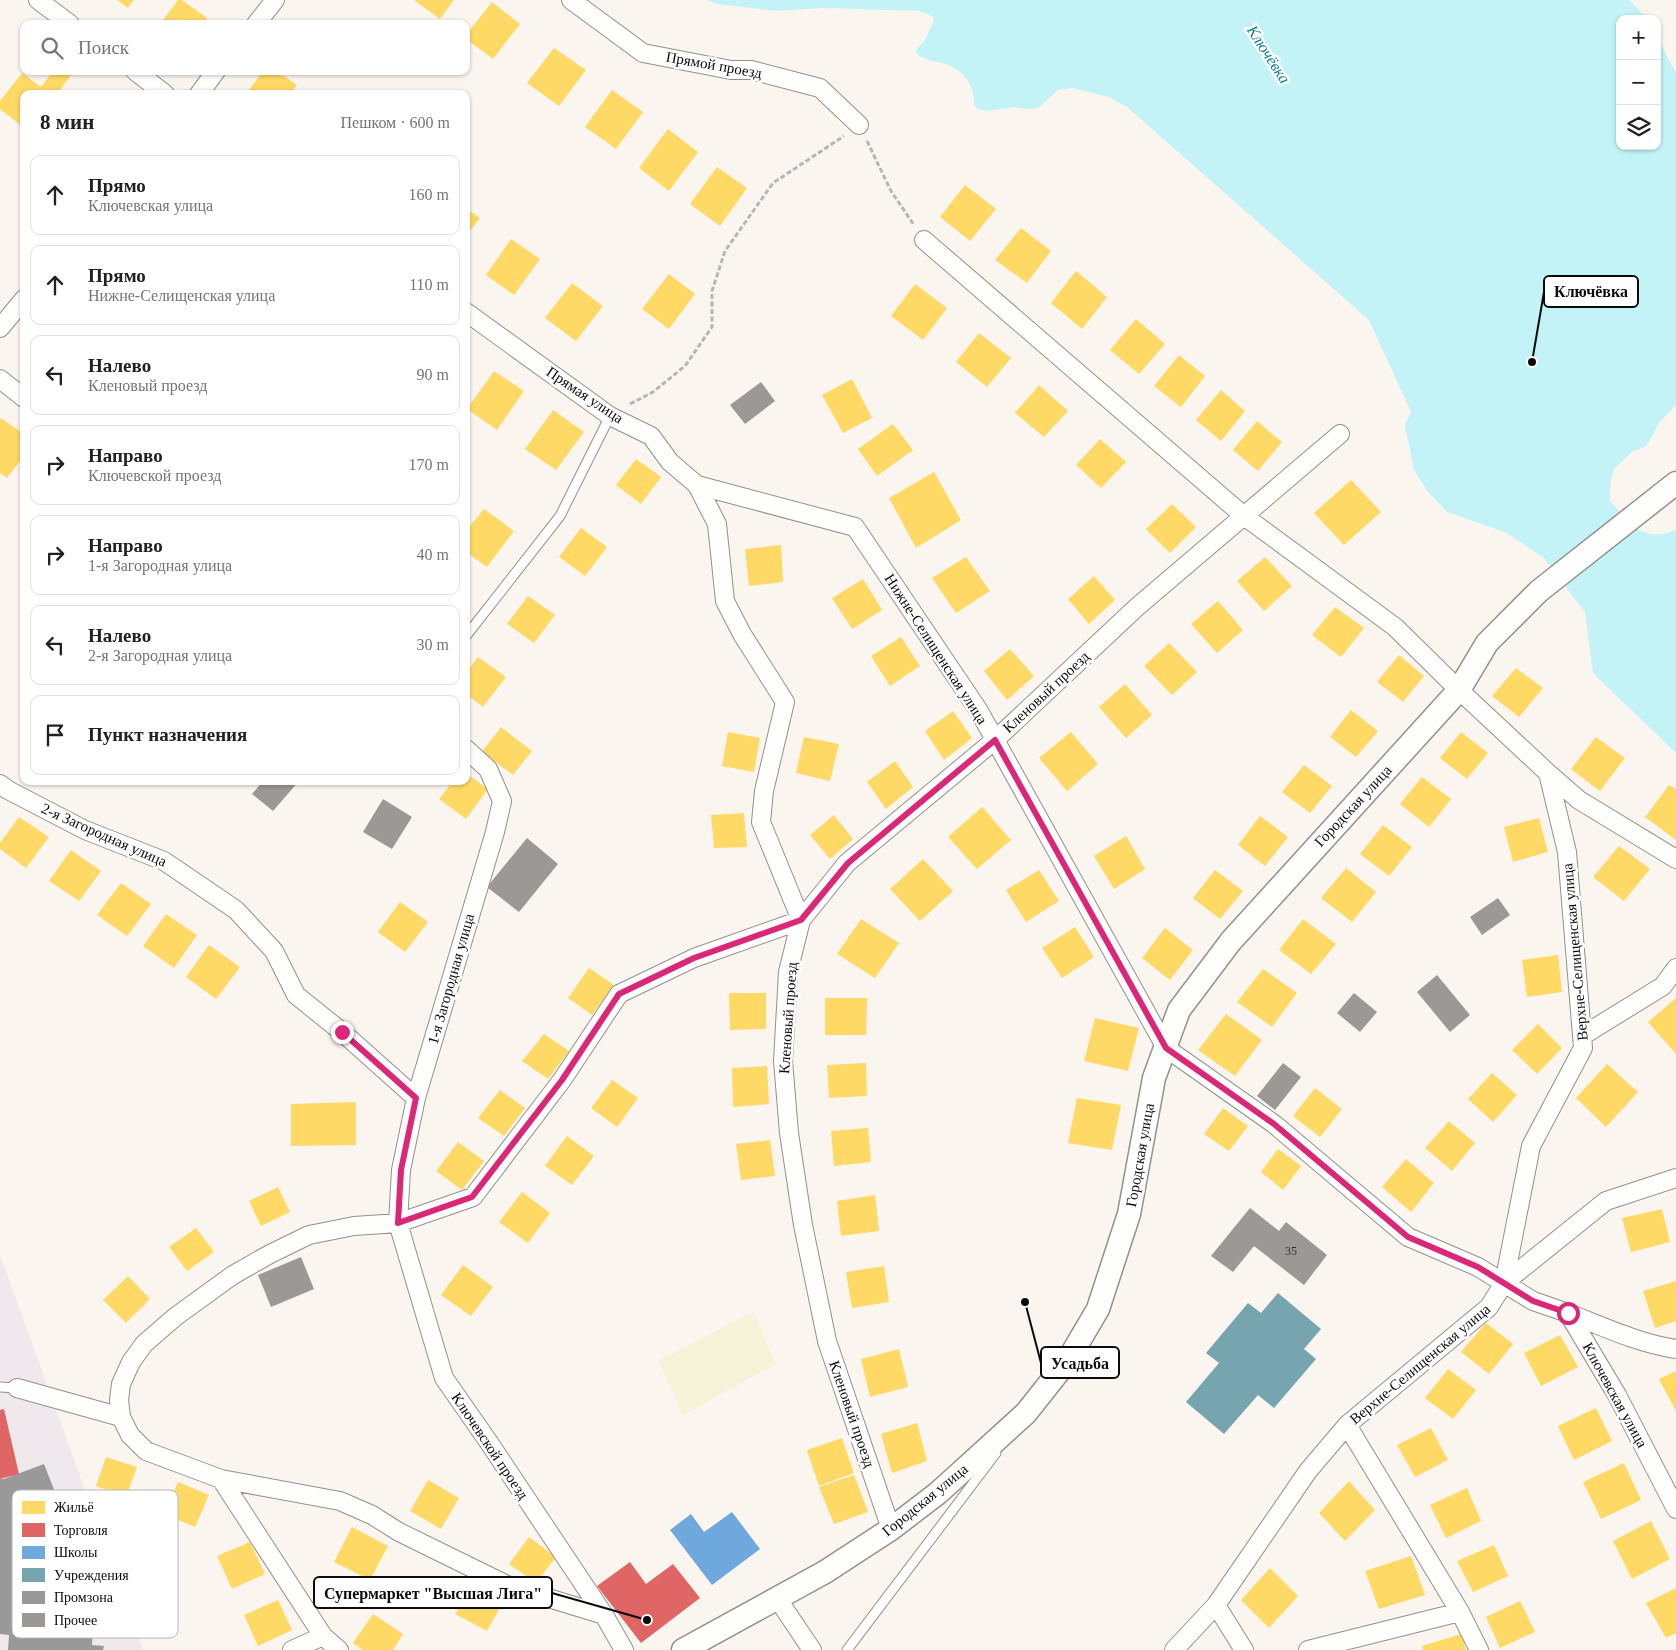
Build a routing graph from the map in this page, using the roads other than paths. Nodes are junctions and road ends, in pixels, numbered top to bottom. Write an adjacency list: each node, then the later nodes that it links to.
1 (38, 0): 4 (street)
2 (275, 0): 5 (street)
3 (571, 0): 10 (street, Прямой проезд)
4 (65, 20)
5 (259, 20)
6 (140, 75): 8 (street)
7 (213, 75): 9 (street)
8 (160, 90)
9 (202, 90)
10 (859, 125)
11 (924, 240): 21 (street)
12 (20, 304): 14 (street)
13 (470, 315): 17 (street, Прямая улица)
14 (0, 328)
15 (0, 380): 16 (street)
16 (20, 395)
17 (610, 416): 20 (street, Прямая улица); 22 (lane)
18 (1340, 434): 21 (street, Кленовый проезд)
19 (1676, 483): 23 (street, Городская улица)
20 (696, 485): 24 (street, Нижне-Селищенская улица); 29 (street)
21 (1244, 516): 23 (street); 24 (street, Кленовый проезд)
22 (470, 631)
23 (1459, 690): 26 (street); 32 (street, Городская улица)
24 (995, 740): 29 (street, Кленовый проезд); 32 (street, Нижне-Селищенская улица)
25 (470, 753): 33 (street, 1-я Загородная улица)
26 (1548, 773): 28 (street); 31 (street, Верхне-Селищенская улица)
27 (0, 784): 33 (street, 2-я Загородная улица)
28 (1676, 859)
29 (801, 920): 35 (street); 45 (street, Кленовый проезд)
30 (1676, 968): 31 (street)
31 (1582, 1036): 36 (street, Верхне-Селищенская улица)
32 (1166, 1048): 36 (street); 40 (street, Городская улица)
33 (416, 1098): 35 (street, 1-я Загородная улица)
34 (1676, 1178): 36 (street)
35 (398, 1223): 41 (street); 49 (street, Ключевской проезд)
36 (1504, 1283): 37 (street); 42 (street, Верхне-Селищенская улица)
37 (1568, 1313): 38 (street); 44 (street, Ключевская улица)
38 (1676, 1350)
39 (9, 1388): 41 (street)
40 (1026, 1413): 45 (street, Городская улица); 56 (lane)
41 (121, 1418): 43 (street)
42 (1347, 1425): 47 (street, Верхне-Селищенская улица); 48 (street)
43 (222, 1479): 49 (street); 50 (street)
44 (1676, 1509)
45 (891, 1529): 46 (street, Городская улица)
46 (777, 1598): 54 (street, Городская улица); 55 (street)
47 (1216, 1605): 57 (street, Верхне-Селищенская улица); 58 (street)
48 (1460, 1612): 59 (street); 60 (street)
49 (604, 1615): 53 (street, Ключевской проезд)
50 (322, 1636): 51 (street); 52 (street)
51 (292, 1650)
52 (339, 1650)
53 (624, 1650)
54 (683, 1650)
55 (812, 1650)
56 (847, 1650)
57 (1174, 1650)
58 (1244, 1650)
59 (1308, 1650)
60 (1479, 1650)

